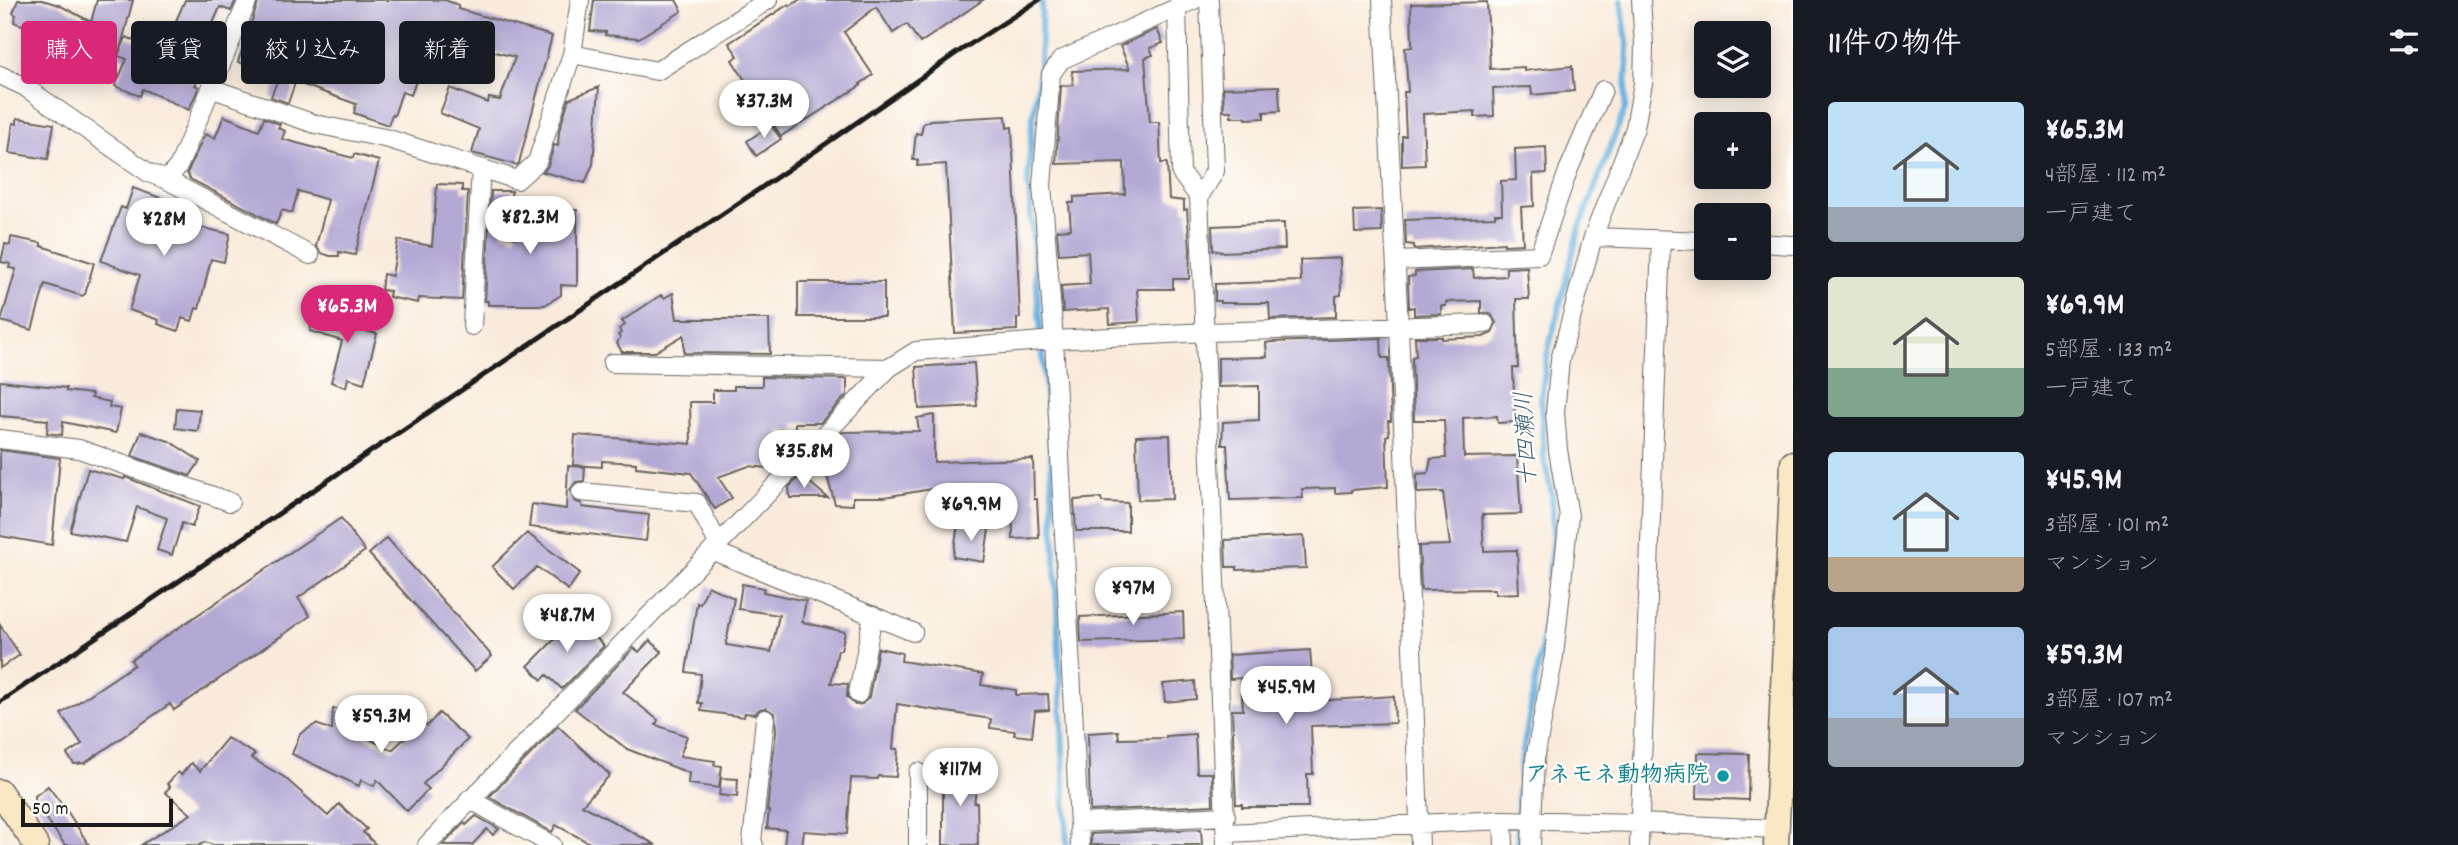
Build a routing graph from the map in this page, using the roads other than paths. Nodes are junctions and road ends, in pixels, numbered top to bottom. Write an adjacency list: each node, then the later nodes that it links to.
1 (248, 0): 10 (street)
2 (580, 0): 8 (street)
3 (768, 0): 8 (street)
4 (1209, 0): 14 (street)
5 (1382, 0): 21 (street)
6 (1641, 0): 15 (street)
7 (1185, 3): 14 (street); 26 (street)
8 (572, 54): 12 (street)
9 (0, 75): 13 (street)
10 (212, 89): 12 (street); 13 (street)
11 (1603, 90): 21 (street)
12 (481, 168): 23 (street)
13 (167, 180): 20 (street)
14 (1199, 197): 25 (street)
15 (1593, 237): 16 (street); 43 (street)
16 (1661, 240): 17 (street); 45 (street)
17 (1694, 241)
18 (1771, 244): 19 (street)
19 (1793, 245)
20 (310, 255)
21 (1396, 261): 24 (street)
22 (1485, 324): 24 (street)
23 (472, 326)
24 (1399, 327): 25 (street); 46 (street)
25 (1206, 332): 26 (street); 47 (street)
26 (1054, 340): 28 (street); 44 (street)
27 (612, 363): 28 (street)
28 (889, 368): 33 (street)
29 (0, 439): 32 (street)
30 (1793, 463): 41 (street)
31 (581, 492): 33 (street)
32 (230, 502)
33 (716, 548): 34 (street); 40 (street)
34 (873, 615): 35 (street); 36 (street)
35 (913, 632)
36 (858, 694)
37 (765, 719): 52 (street)
38 (918, 772): 53 (street)
39 (0, 792): 49 (street)
40 (470, 799): 50 (street); 51 (street)
41 (1786, 799): 48 (street)
42 (1503, 820): 43 (street); 46 (street); 56 (street)
43 (1531, 820): 45 (street); 57 (street)
44 (1079, 823): 47 (street); 54 (street)
45 (1640, 823): 48 (street); 58 (street)
46 (1420, 824): 47 (street); 55 (street)
47 (1226, 831)
48 (1782, 834)
49 (36, 845)
50 (427, 845)
51 (552, 845)
52 (754, 845)
53 (918, 845)
54 (1080, 845)
55 (1420, 845)
56 (1504, 845)
57 (1531, 845)
58 (1639, 845)

